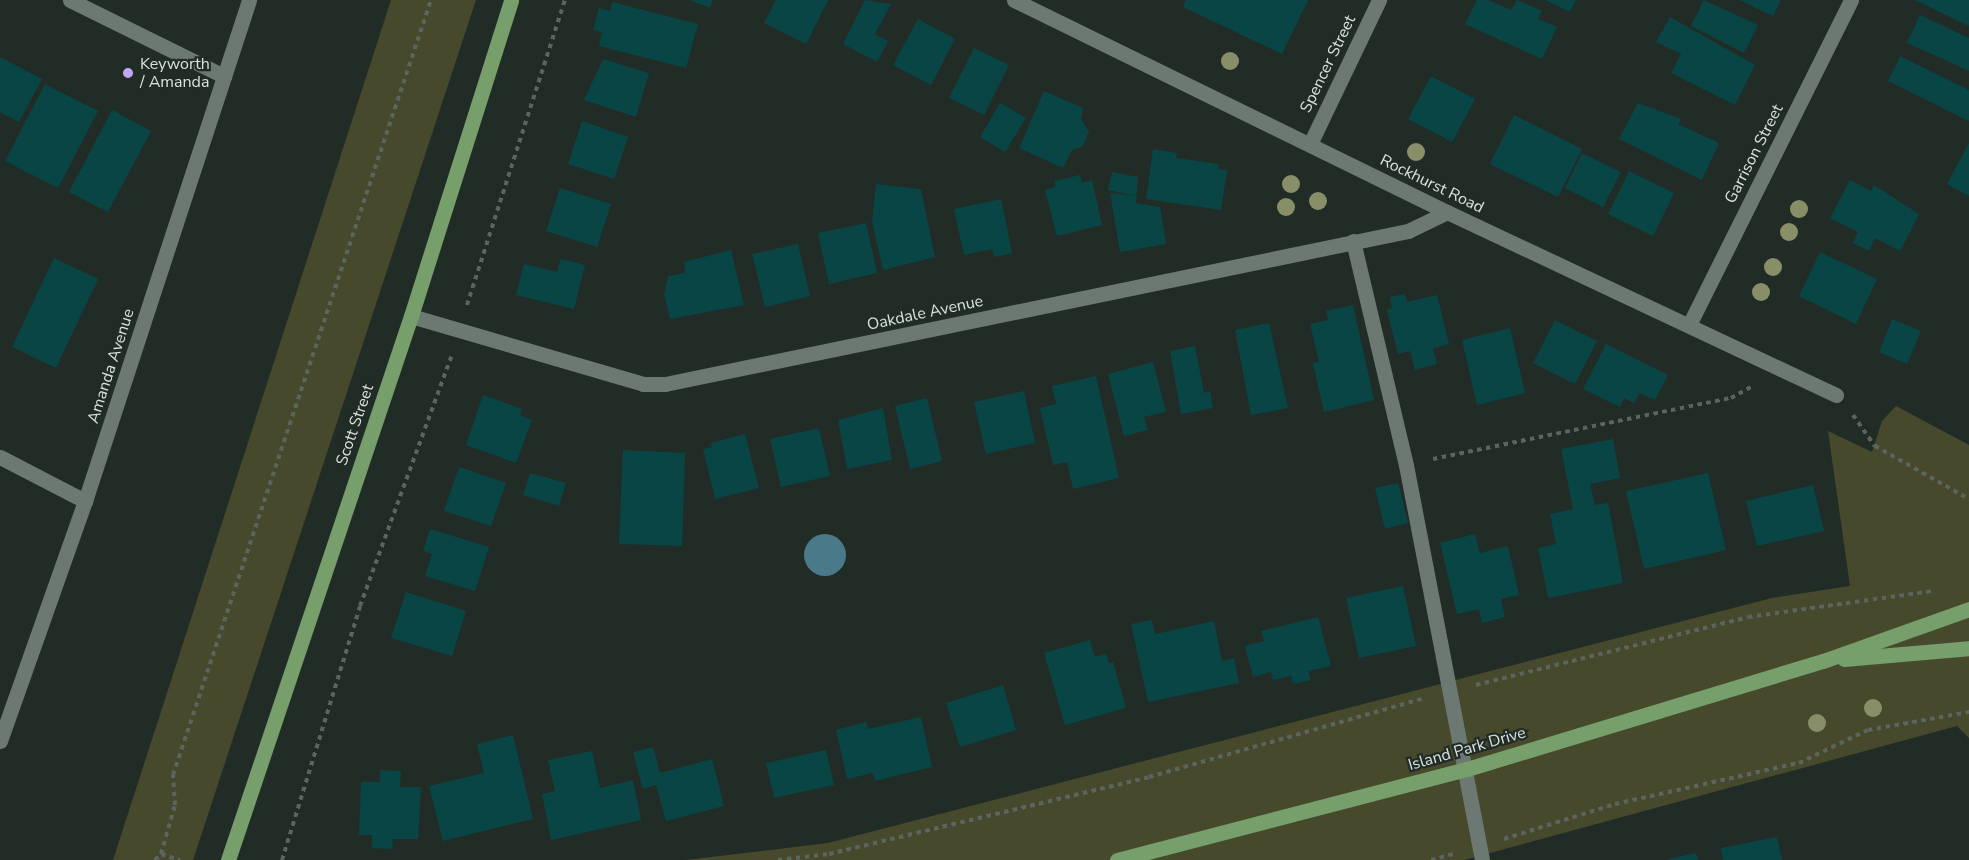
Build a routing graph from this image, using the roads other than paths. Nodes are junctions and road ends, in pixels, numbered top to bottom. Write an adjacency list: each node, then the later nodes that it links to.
1 (70, 0): 7 (street)
2 (249, 0): 7 (street, Amanda Avenue)
3 (511, 0): 11 (main road, Scott Street)
4 (1014, 0): 8 (street, Rockhurst Road)
5 (1379, 0): 8 (street, Spencer Street)
6 (1851, 0): 12 (street, Garrison Street)
7 (225, 76): 15 (street, Amanda Avenue)
8 (1310, 144): 9 (street, Rockhurst Road)
9 (1447, 212): 10 (street, Oakdale Avenue); 12 (street, Rockhurst Road)
10 (1353, 241): 11 (street, Oakdale Avenue); 20 (street)
11 (411, 316): 22 (main road, Scott Street)
12 (1689, 325): 13 (street, Rockhurst Road)
13 (1836, 395)
14 (0, 457): 15 (street)
15 (85, 501): 19 (street, Amanda Avenue)
16 (1969, 609): 18 (main road, Island Park Drive)
17 (1969, 648): 18 (main road, Island Park Drive)
18 (1823, 661): 20 (main road, Island Park Drive)
19 (0, 741)
20 (1467, 769): 21 (street); 23 (main road, Island Park Drive)
21 (1482, 853)
22 (228, 860)
23 (1117, 860)

